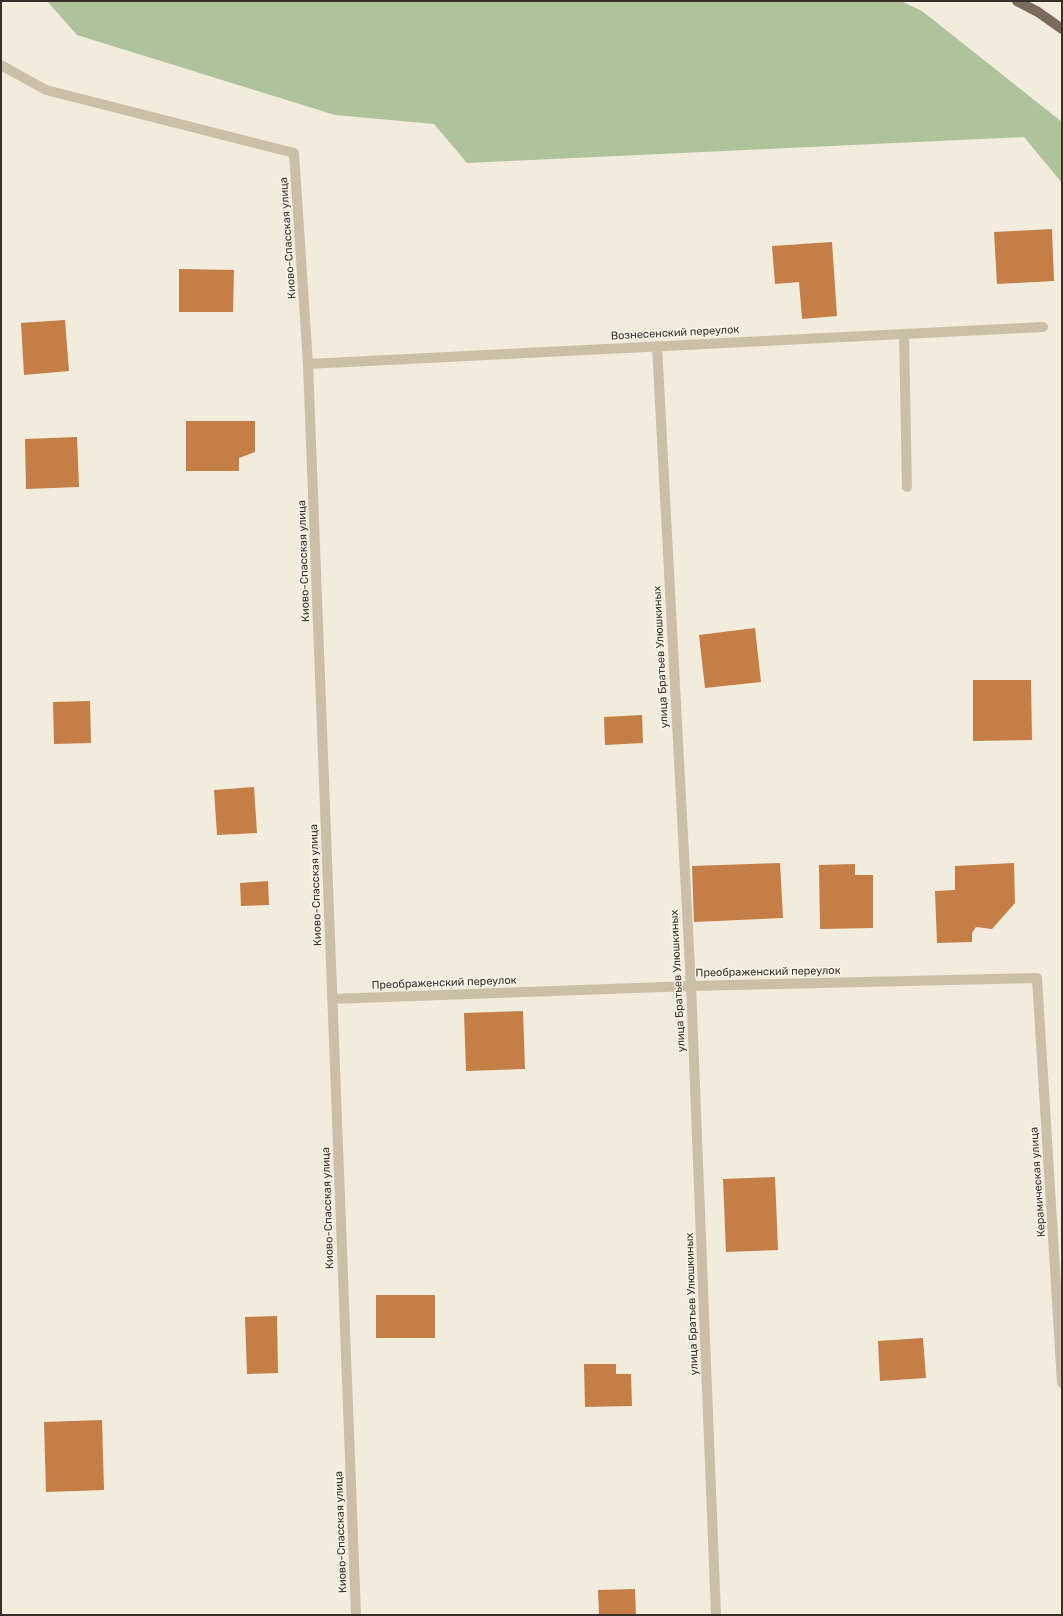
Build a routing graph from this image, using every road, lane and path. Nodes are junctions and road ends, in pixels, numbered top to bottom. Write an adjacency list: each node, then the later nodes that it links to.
1 (1017, 1): 2 (main road)
2 (1062, 29)
3 (1, 65): 7 (street, Киово-Спасская улица)
4 (1043, 327): 5 (street, Вознесенский переулок)
5 (904, 334): 6 (street, Вознесенский переулок); 8 (street)
6 (657, 346): 7 (street, Вознесенский переулок); 10 (street, улица Братьев Улюшкиных)
7 (308, 364): 11 (street, Киово-Спасская улица)
8 (907, 487)
9 (1037, 978): 10 (street, Преображенский переулок); 12 (street, Керамическая улица)
10 (691, 986): 11 (street, Преображенский переулок); 14 (street, улица Братьев Улюшкиных)
11 (332, 999): 13 (street, Киово-Спасская улица)
12 (1062, 1383)
13 (356, 1615)
14 (716, 1615)

